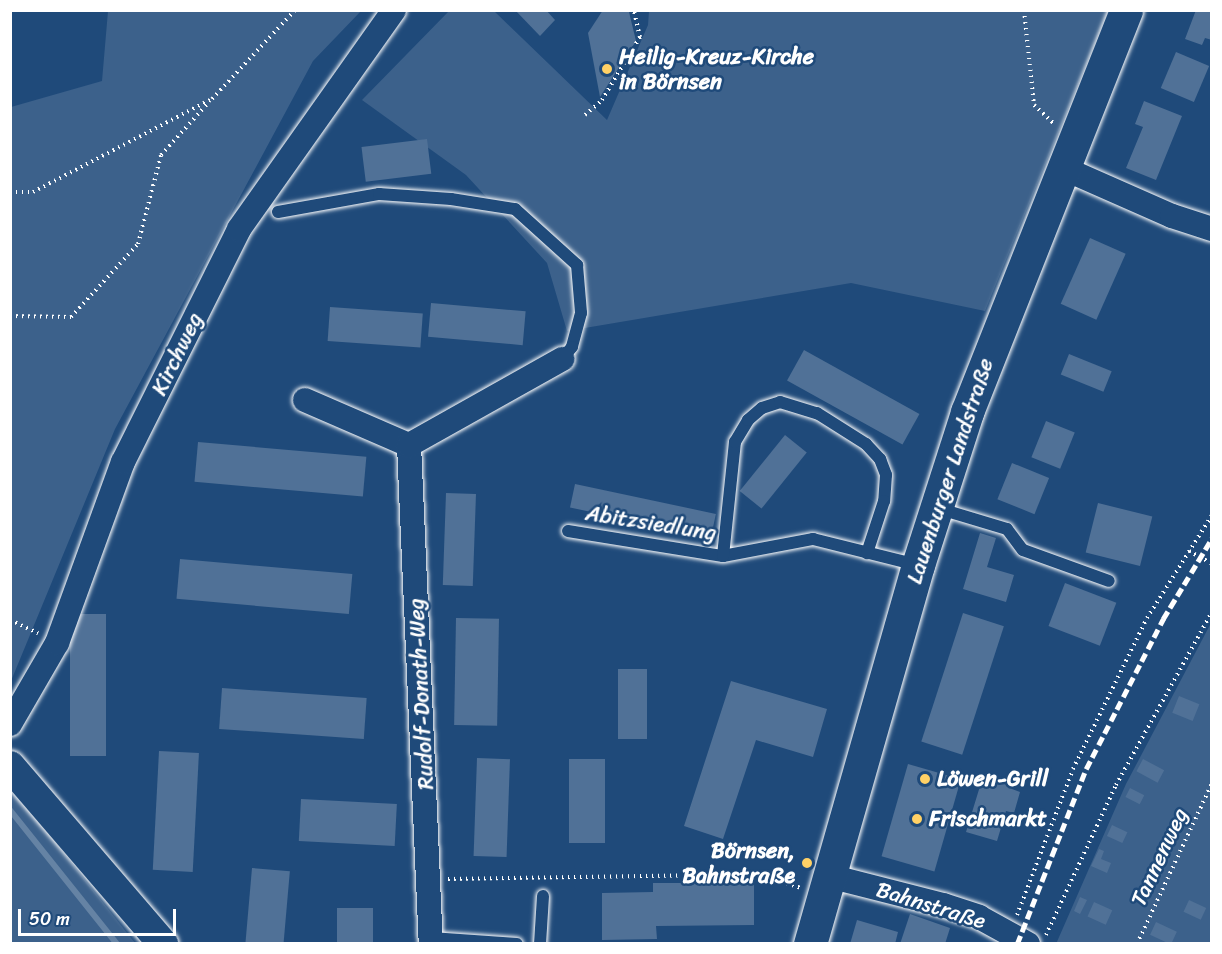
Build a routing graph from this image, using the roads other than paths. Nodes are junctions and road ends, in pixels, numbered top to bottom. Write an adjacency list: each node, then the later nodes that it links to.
1 (394, 10): 15 (street, Kirchweg)
2 (1126, 10): 3 (main road, Lauenburger Landstraße)
3 (1069, 155): 5 (street); 9 (main road, Lauenburger Landstraße)
4 (278, 212): 6 (lane)
5 (1212, 229)
6 (562, 359): 8 (street)
7 (305, 400): 8 (street)
8 (409, 445): 20 (street, Rudolf-Donath-Weg)
9 (936, 508): 13 (main road, Lauenburger Landstraße); 14 (lane)
10 (568, 531): 12 (lane, Abitzsiedlung)
11 (867, 553): 12 (lane, Abitzsiedlung); 12 (lane); 13 (lane, Abitzsiedlung)
12 (723, 556)
13 (918, 565): 17 (main road, Lauenburger Landstraße)
14 (1109, 581)
15 (10, 724)
16 (10, 766): 21 (street)
17 (826, 886): 19 (street, Bahnstraße); 24 (main road, Lauenburger Landstraße)
18 (543, 896): 23 (lane)
19 (1019, 938)
20 (431, 941): 22 (lane)
21 (163, 944)
22 (517, 944)
23 (540, 944)
24 (810, 944)

